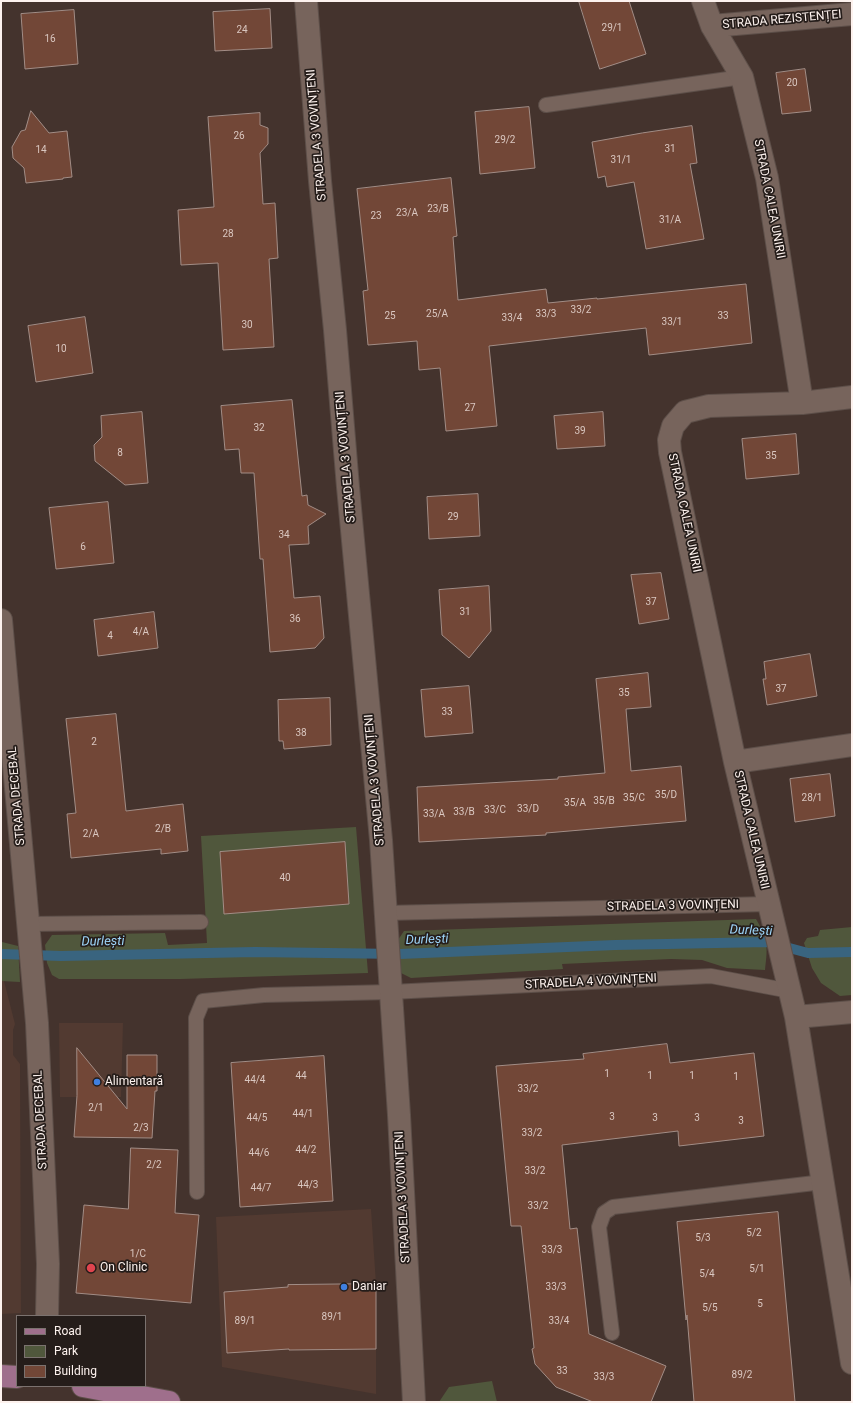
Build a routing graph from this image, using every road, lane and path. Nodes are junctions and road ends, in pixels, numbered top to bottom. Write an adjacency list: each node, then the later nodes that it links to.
1 (306, 1): 14 (street, STRADELA 3 VOVINȚENI)
2 (703, 1): 4 (street, STRADA CALEA UNIRII)
3 (852, 14): 4 (street, STRADA REZISTENȚEI)
4 (712, 26): 5 (street, STRADA CALEA UNIRII)
5 (742, 77): 6 (lane); 8 (street, STRADA CALEA UNIRII)
6 (546, 106)
7 (852, 397): 8 (street)
8 (802, 402): 11 (street, STRADA CALEA UNIRII)
9 (1, 620): 15 (street, STRADA DECEBAL)
10 (852, 745): 11 (street)
11 (735, 762): 12 (street, STRADA CALEA UNIRII)
12 (769, 904): 14 (lane, STRADELA 3 VOVINȚENI); 17 (street, STRADA CALEA UNIRII)
13 (201, 922): 15 (lane)
14 (386, 922): 16 (street, STRADELA 3 VOVINȚENI)
15 (28, 928): 22 (street, STRADA DECEBAL)
16 (390, 984): 17 (lane, STRADELA 4 VOVINȚENI); 21 (lane); 29 (street, STRADELA 3 VOVINȚENI)
17 (790, 991): 19 (street)
18 (852, 1012): 19 (street)
19 (796, 1017): 20 (street)
20 (823, 1182): 23 (lane); 24 (street)
21 (197, 1192)
22 (47, 1315)
23 (612, 1334)
24 (852, 1363)
25 (1, 1376): 26 (main road)
26 (16, 1377)
27 (88, 1387): 28 (main road)
28 (169, 1402)
29 (414, 1402)

